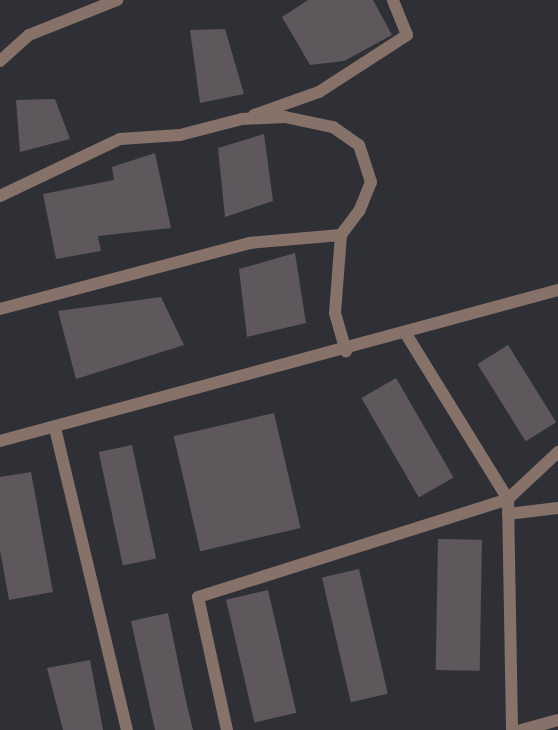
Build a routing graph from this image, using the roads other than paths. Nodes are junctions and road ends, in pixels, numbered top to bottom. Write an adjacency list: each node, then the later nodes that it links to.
1 (117, 0): 3 (street)
2 (393, 0): 4 (street)
3 (0, 61)
4 (242, 119): 5 (street); 6 (street)
5 (0, 196)
6 (341, 235): 8 (street); 10 (street)
7 (558, 290): 9 (street)
8 (0, 309)
9 (406, 334): 10 (street); 14 (street)
10 (346, 351): 11 (street)
11 (55, 428): 12 (street); 18 (street)
12 (0, 441)
13 (558, 452): 14 (street)
14 (508, 499): 16 (street); 19 (street)
15 (558, 508): 16 (street)
16 (508, 514): 20 (street)
17 (558, 720): 21 (street)
18 (127, 730)
19 (227, 730)
20 (512, 730)
21 (520, 730)

